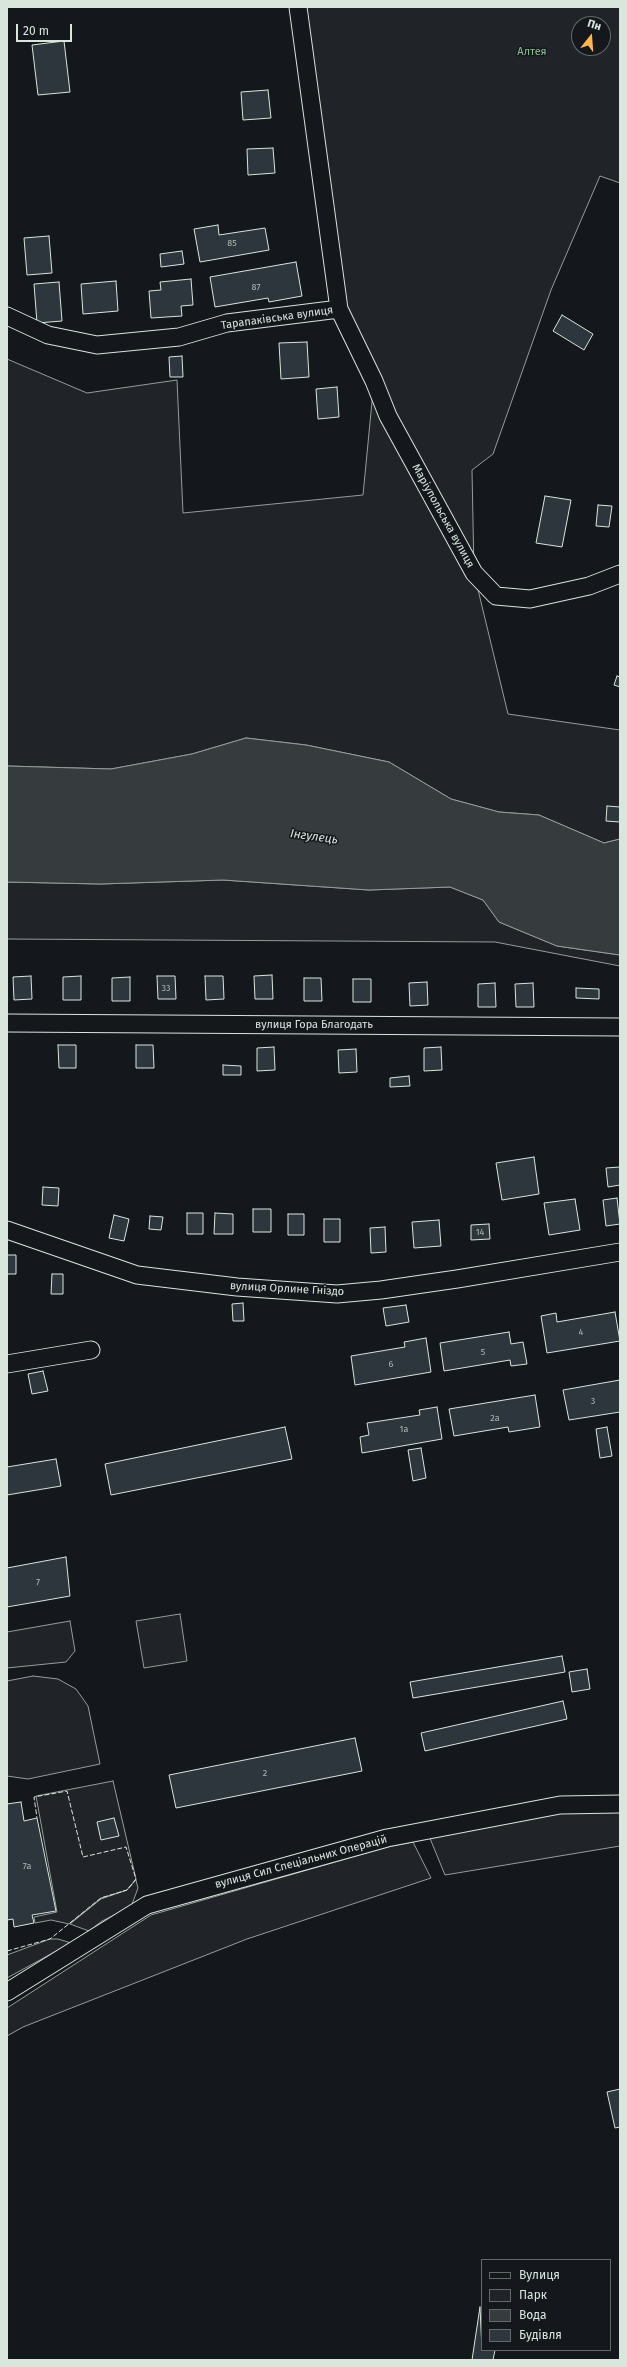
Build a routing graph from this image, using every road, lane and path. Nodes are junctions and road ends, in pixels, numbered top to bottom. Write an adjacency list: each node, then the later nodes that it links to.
1 (298, 7): 2 (street, Тарапаківська вулиця)
2 (339, 309): 3 (street, Тарапаківська вулиця); 4 (street, Тарапаківська вулиця)
3 (7, 316)
4 (374, 381): 5 (street, Маріупольська вулиця)
5 (620, 574)
6 (7, 1023): 7 (street, вулиця Гора Благодать)
7 (620, 1027)
8 (7, 1230): 9 (street, вулиця Орлине Гніздо)
9 (620, 1252)
10 (91, 1350): 11 (street)
11 (7, 1364)
12 (620, 1804): 13 (street, вулиця Сил Спеціальних Операцій)
13 (7, 1992)

